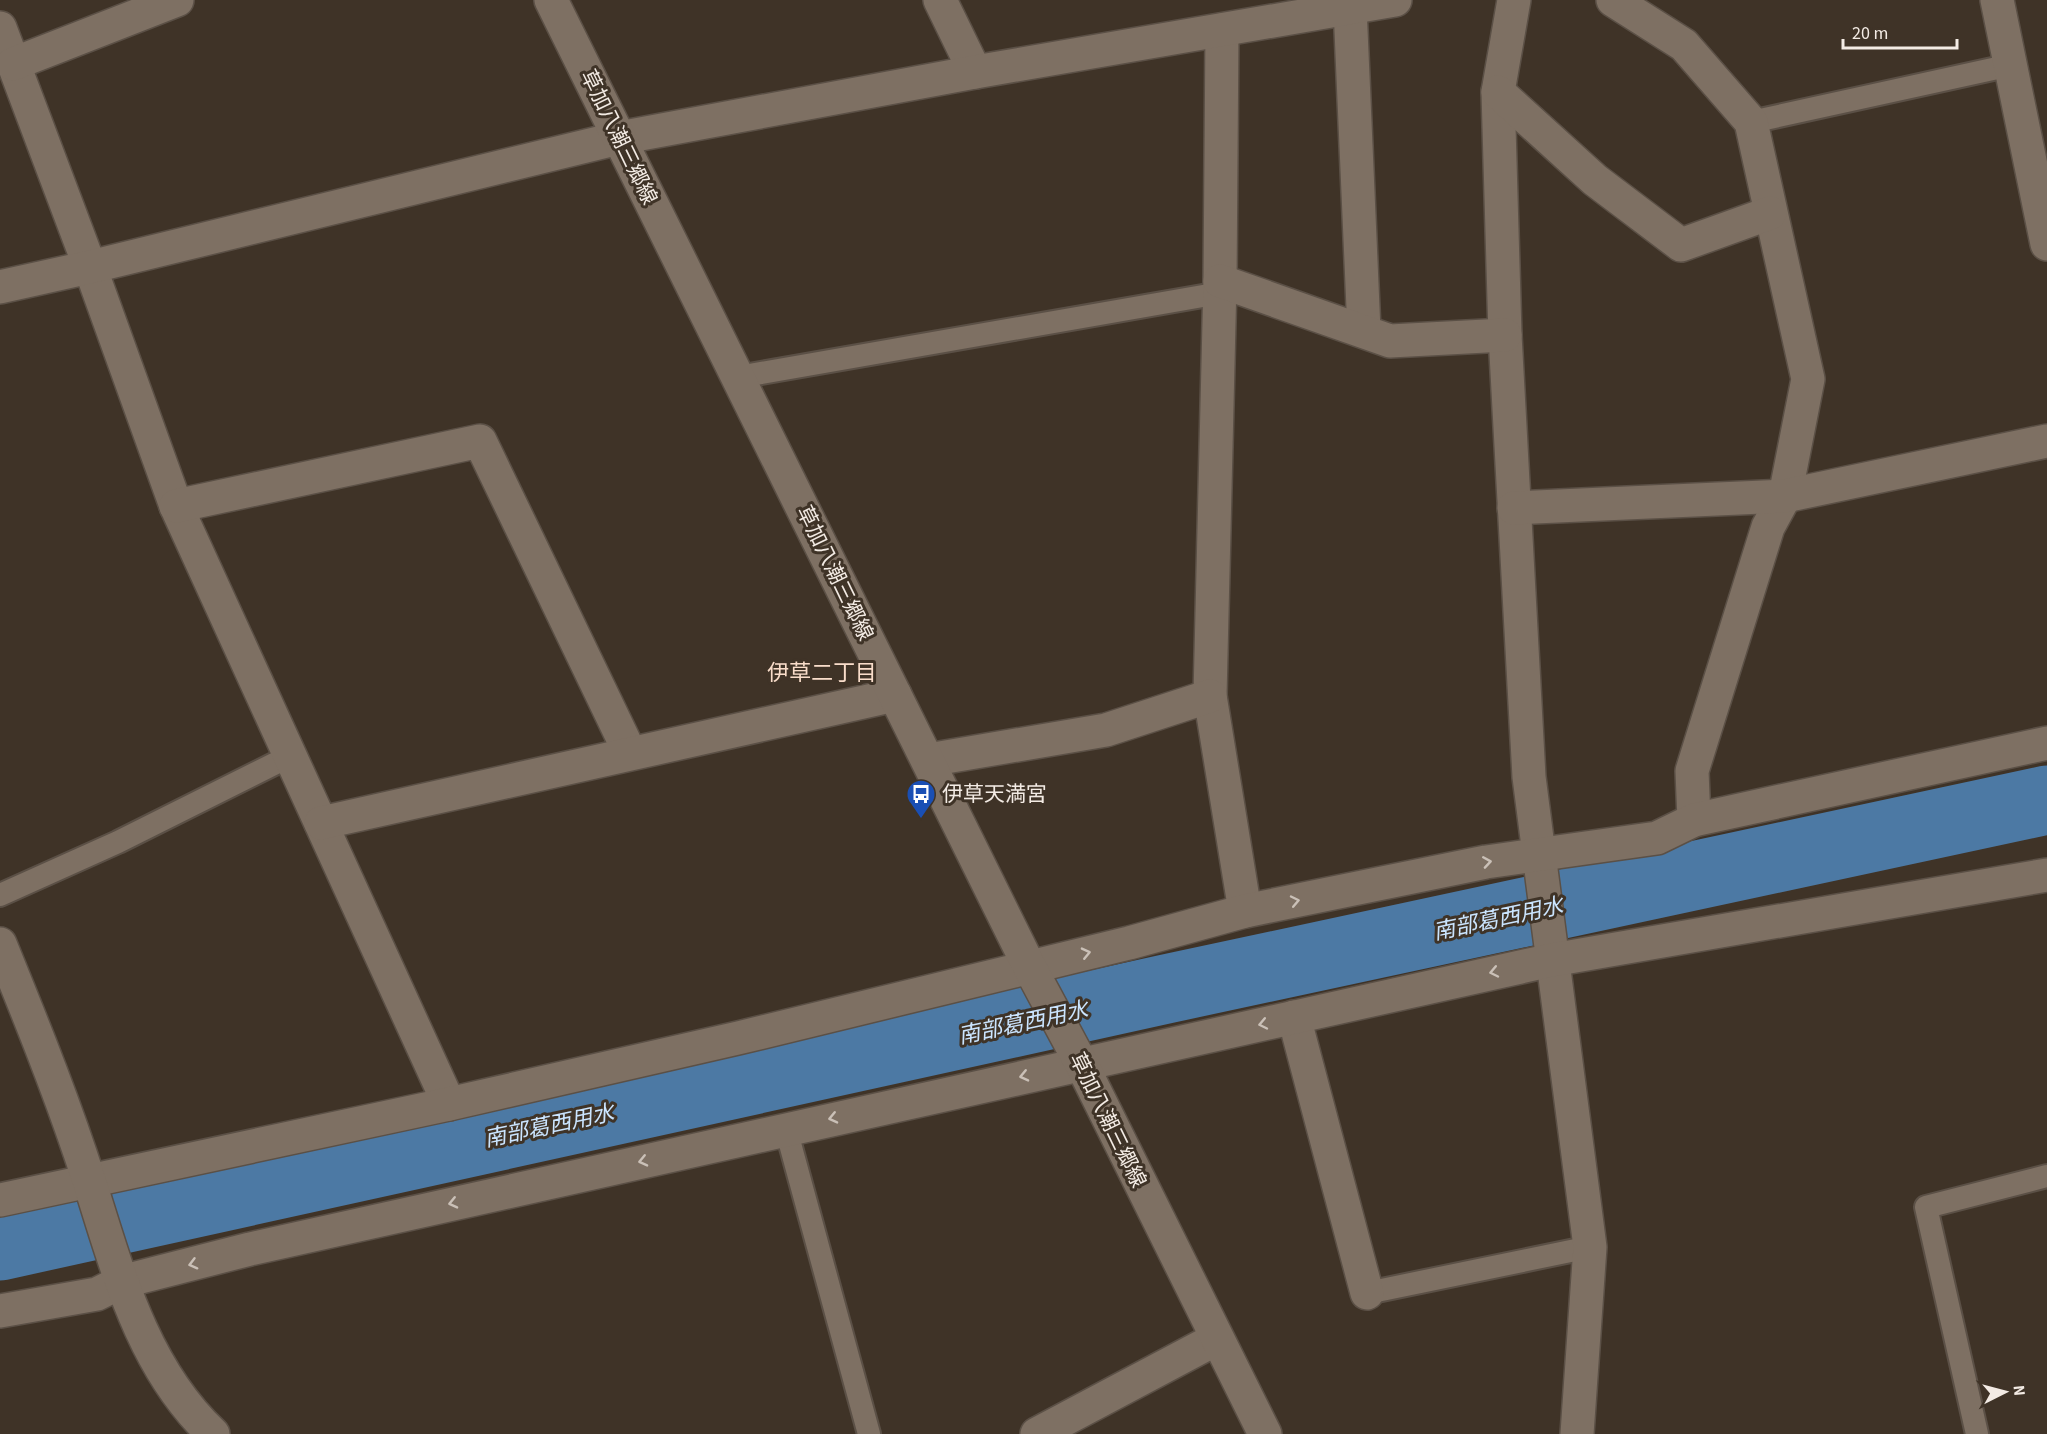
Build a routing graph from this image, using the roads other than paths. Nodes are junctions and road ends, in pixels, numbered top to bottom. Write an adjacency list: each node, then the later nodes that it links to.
1 (177, 0): 11 (street)
2 (551, 0): 16 (street, 草加八潮三郷線)
3 (940, 0): 13 (street)
4 (1395, 0): 8 (street)
5 (1514, 0): 14 (street)
6 (1613, 0): 15 (street)
7 (1997, 0): 12 (street)
8 (1350, 7): 10 (street); 22 (street)
9 (0, 28): 11 (street)
10 (1222, 30): 13 (street); 21 (street)
11 (13, 64): 19 (street)
12 (2011, 65): 15 (lane); 18 (street)
13 (975, 72): 16 (street)
14 (1498, 92): 17 (street); 23 (street)
15 (1750, 122): 17 (street)
16 (620, 138): 19 (street); 24 (street, 草加八潮三郷線)
17 (1770, 213): 26 (street)
18 (2047, 244)
19 (90, 267): 20 (street); 27 (street)
20 (0, 287)
21 (1220, 287): 22 (street); 24 (lane); 30 (street)
22 (1364, 331): 23 (street)
23 (1505, 335): 28 (street)
24 (738, 377): 29 (street, 草加八潮三郷線)
25 (2047, 441): 26 (street)
26 (1785, 496): 28 (street); 35 (street)
27 (176, 506): 32 (street); 33 (street)
28 (1514, 508): 37 (street)
29 (895, 695): 32 (street); 34 (street, 草加八潮三郷線)
30 (1210, 696): 34 (street); 40 (street)
31 (2047, 743): 35 (street)
32 (630, 753): 36 (street)
33 (290, 756): 36 (street); 39 (lane)
34 (928, 760): 43 (street, 草加八潮三郷線)
35 (1694, 820): 37 (street)
36 (321, 823): 46 (street)
37 (1540, 867): 40 (street, one-way to 37); 42 (street)
38 (2047, 875): 42 (street)
39 (0, 895)
40 (1245, 911): 43 (street, one-way to 40)
41 (0, 944): 49 (street)
42 (1551, 952): 44 (street, one-way to 44); 51 (street)
43 (1034, 976): 45 (street, 草加八潮三郷線); 46 (street)
44 (1294, 1017): 45 (street, one-way to 45); 53 (street)
45 (1076, 1055): 47 (street, one-way to 47); 55 (street, 草加八潮三郷線)
46 (449, 1104): 49 (street)
47 (786, 1129): 52 (street, one-way to 52); 57 (lane)
48 (2047, 1176): 61 (lane)
49 (91, 1191): 50 (street); 52 (street)
50 (0, 1200)
51 (1590, 1247): 53 (lane); 60 (street)
52 (119, 1277): 54 (street); 56 (street)
53 (1367, 1293)
54 (0, 1311)
55 (1216, 1339): 58 (street); 59 (street, 草加八潮三郷線)
56 (213, 1434)
57 (869, 1434)
58 (1037, 1434)
59 (1265, 1434)
60 (1577, 1434)
61 (1977, 1434)

